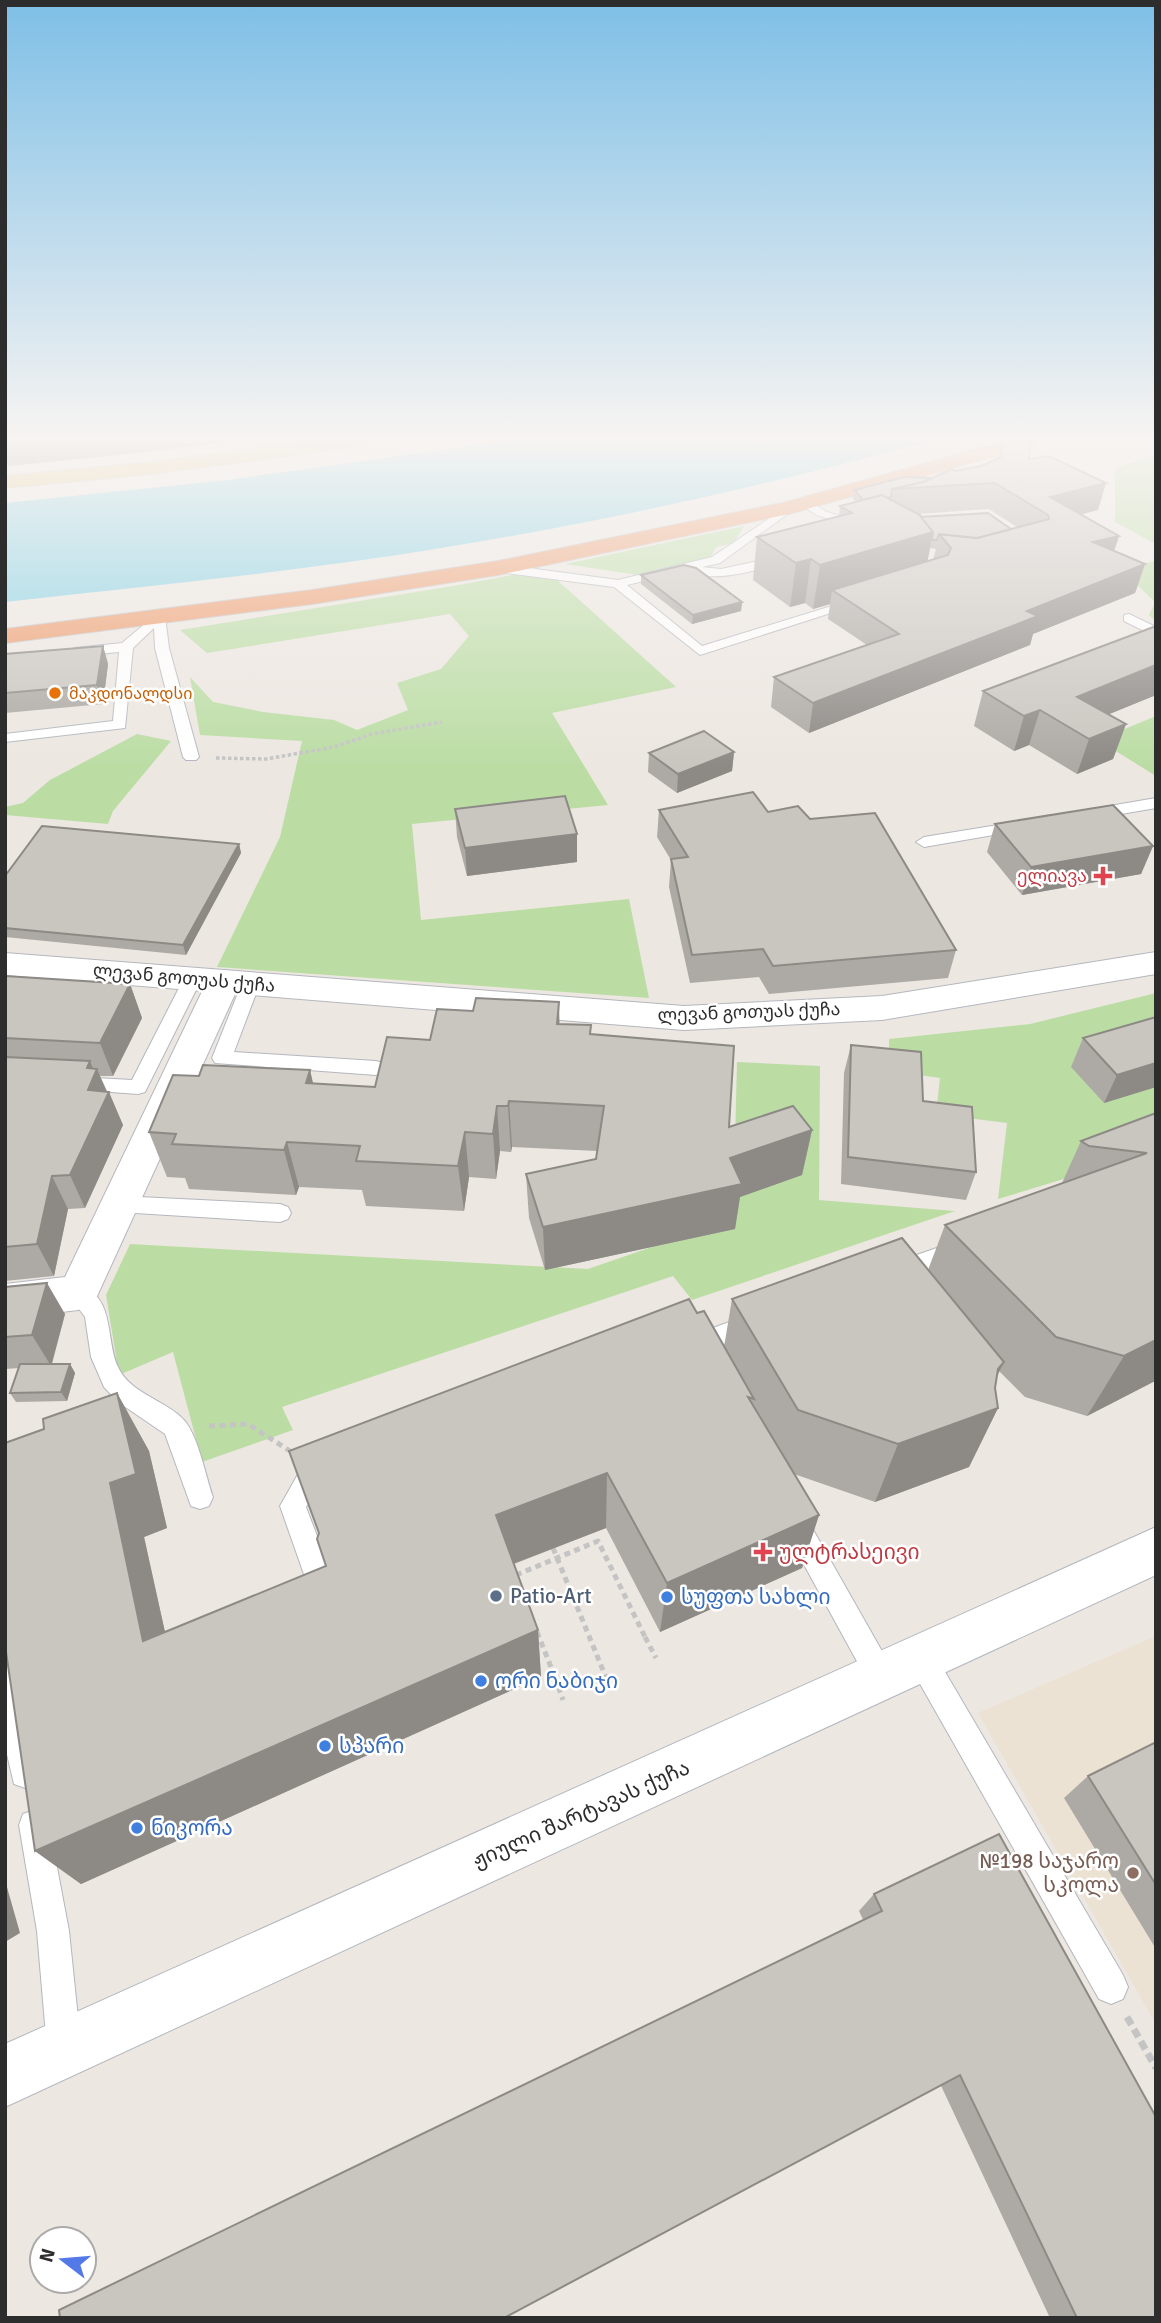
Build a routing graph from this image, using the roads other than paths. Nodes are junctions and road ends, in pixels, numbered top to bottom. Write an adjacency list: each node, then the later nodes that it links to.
1 (489, 549): 10 (highway)
2 (587, 549): 5 (highway)
3 (733, 549): 6 (lane)
4 (797, 553): 6 (lane)
5 (498, 568): 7 (lane); 9 (highway)
6 (679, 568): 7 (lane)
7 (618, 584): 8 (lane)
8 (872, 598)
9 (159, 616): 12 (highway); 14 (lane); 17 (lane)
10 (5, 617)
11 (1129, 618): 13 (lane)
12 (5, 636)
13 (1152, 636)
14 (126, 647): 15 (lane); 16 (lane)
15 (59, 654)
16 (5, 738)
17 (191, 757)
18 (1156, 803): 19 (lane)
19 (1074, 817)
20 (1033, 824): 21 (lane)
21 (925, 842)
22 (1156, 963): 24 (street, ლევან გოთუას ქუჩა)
23 (5, 964): 24 (street, ლევან გოთუას ქუჩა)
24 (221, 984): 25 (lane); 26 (lane); 27 (street)
25 (376, 1068)
26 (58, 1083)
27 (119, 1204): 28 (lane); 31 (street)
28 (280, 1213)
29 (1010, 1231): 30 (lane)
30 (871, 1281)
31 (78, 1293): 32 (street); 38 (lane)
32 (5, 1303)
33 (769, 1318): 35 (lane)
34 (670, 1342): 35 (lane)
35 (696, 1344): 36 (lane)
36 (709, 1368)
37 (340, 1458): 41 (lane)
38 (200, 1497)
39 (782, 1498): 43 (lane)
40 (1156, 1550): 43 (street, ჟიული შარტავას ქუჩა)
41 (287, 1601)
42 (5, 1665): 45 (lane)
43 (901, 1667): 44 (lane); 45 (street, ჟიული შარტავას ქუჩა)
44 (1111, 1987)
45 (65, 2049): 46 (street, ჟიული შარტავას ქუჩა)
46 (5, 2076)

